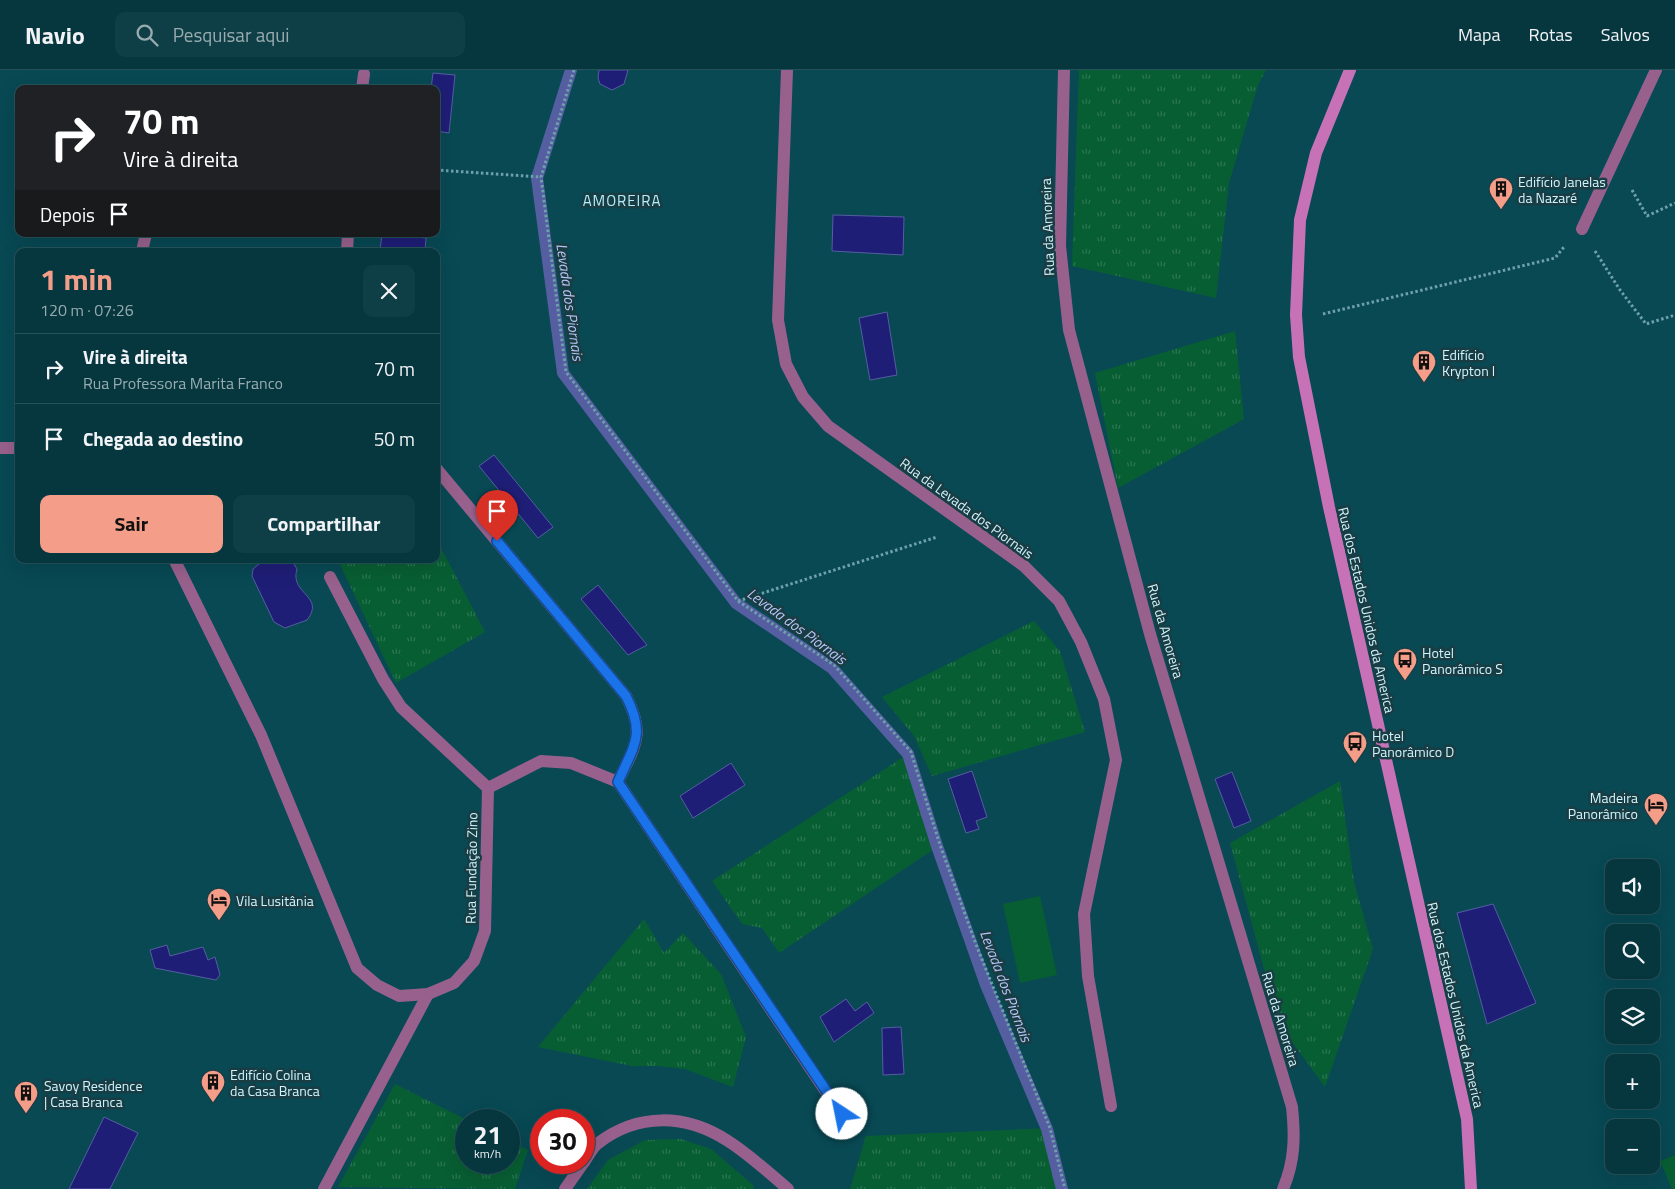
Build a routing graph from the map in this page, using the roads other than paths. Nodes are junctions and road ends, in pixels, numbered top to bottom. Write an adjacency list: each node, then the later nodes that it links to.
1 (787, 70): 16 (street, Rua da Levada dos Piornais)
2 (1064, 70): 23 (street, Rua da Amoreira)
3 (1350, 70): 24 (street, Rua dos Estados Unidos da America)
4 (1656, 70): 7 (street)
5 (364, 74): 6 (street)
6 (363, 85)
7 (1582, 229)
8 (0, 448): 9 (street)
9 (15, 448)
10 (440, 473): 13 (street)
11 (176, 563): 15 (street, Rua Fundação Zino)
12 (330, 577): 14 (street)
13 (618, 782): 14 (street); 17 (street)
14 (488, 788): 15 (street, Rua Fundação Zino)
15 (428, 994): 20 (street)
16 (1111, 1106)
17 (842, 1114)
18 (595, 1146): 22 (street)
19 (576, 1174): 21 (street)
20 (324, 1189)
21 (565, 1189)
22 (788, 1189)
23 (1283, 1189)
24 (1471, 1189)

